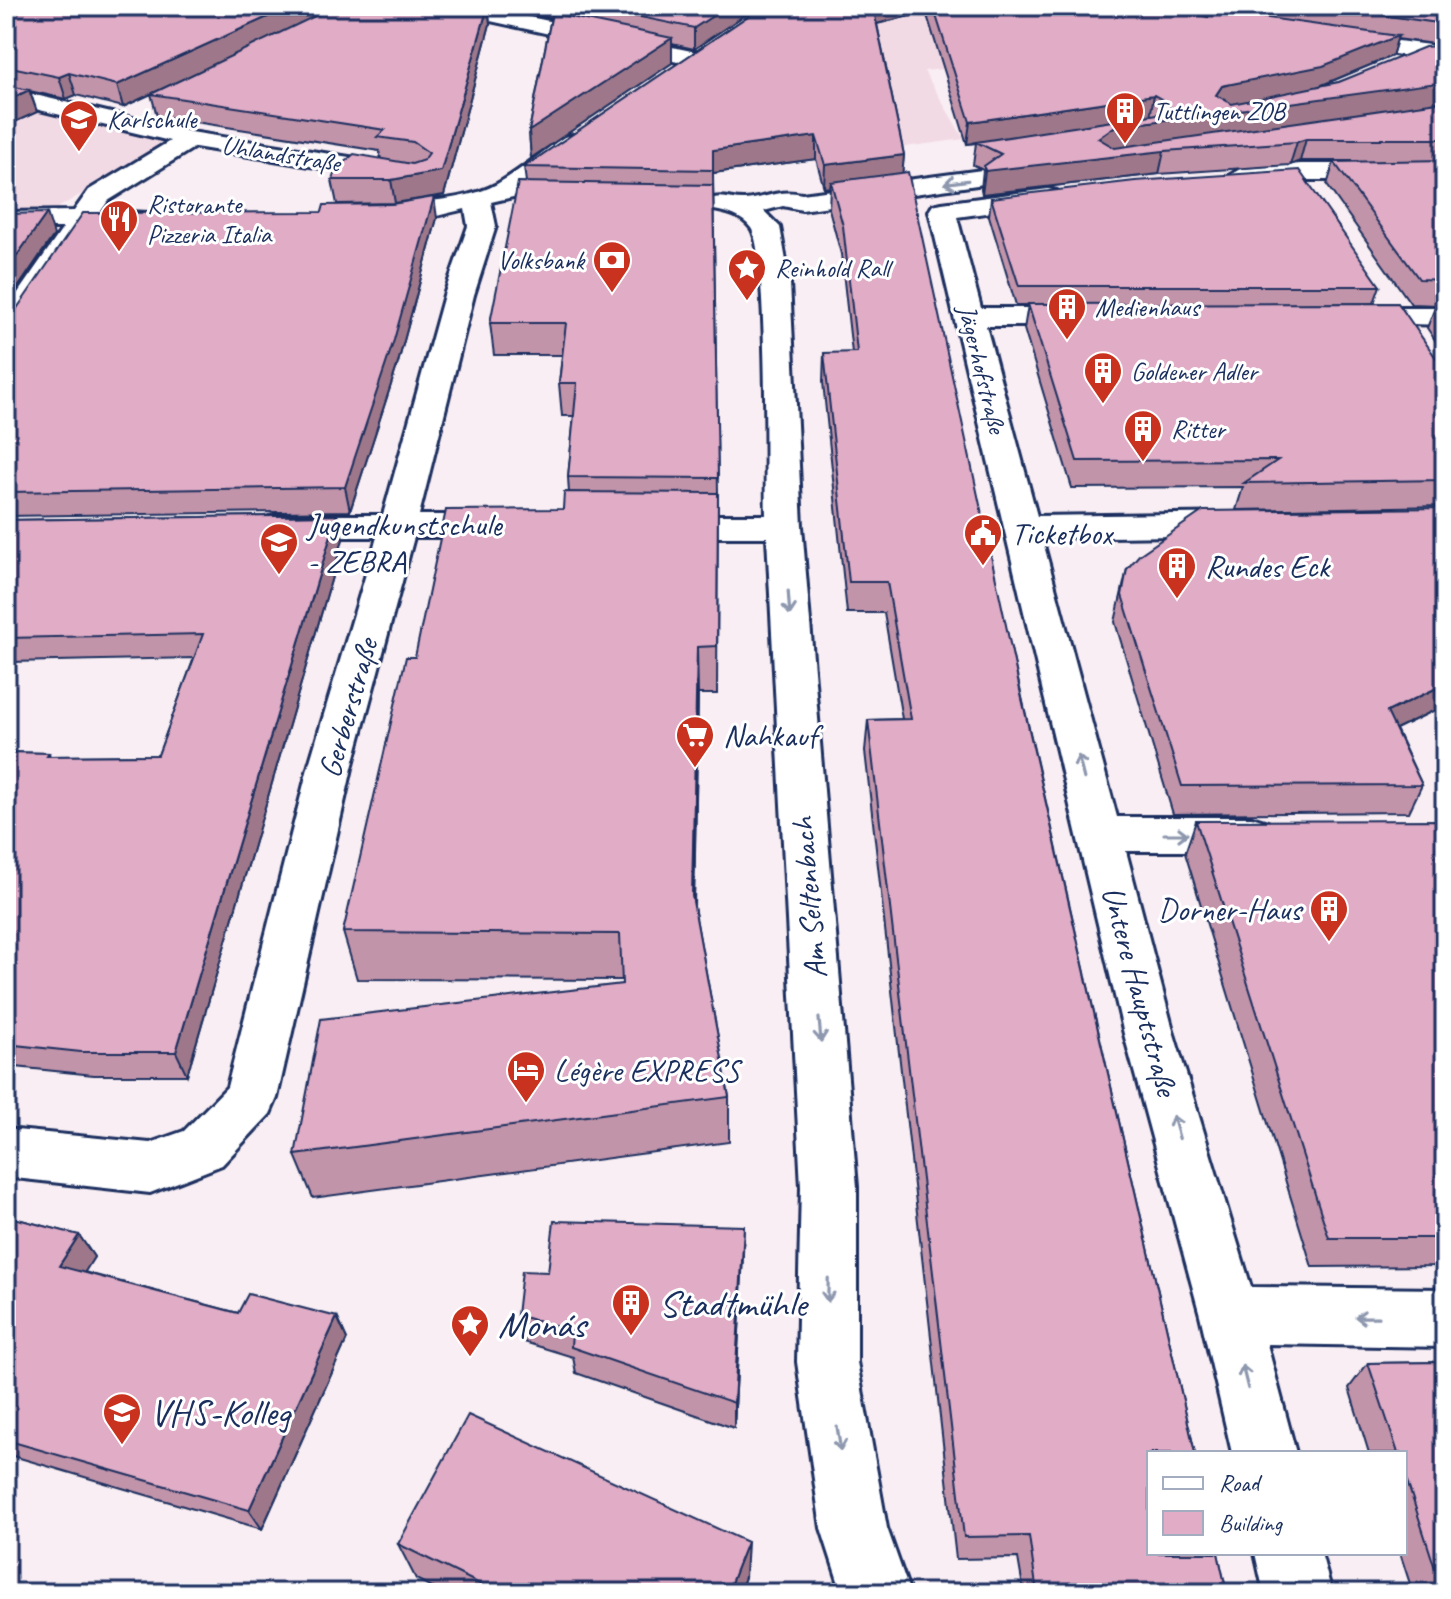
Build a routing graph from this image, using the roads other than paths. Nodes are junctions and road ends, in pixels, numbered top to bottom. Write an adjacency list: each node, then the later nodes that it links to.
1 (449, 6): 5 (street)
2 (1315, 37): 4 (street)
3 (719, 44): 5 (street)
4 (1445, 55): 6 (street)
5 (696, 59): 7 (street)
6 (1387, 68)
7 (668, 77)
8 (6, 95): 10 (street, Uhlandstraße)
9 (157, 104): 10 (street)
10 (116, 123): 12 (street, Uhlandstraße)
11 (594, 128): 22 (street)
12 (191, 139): 17 (street, Uhlandstraße); 29 (street)
13 (988, 152): 20 (street)
14 (1301, 172): 15 (street); 18 (street); 21 (street)
15 (1445, 172)
16 (1010, 174): 20 (street, one-way to 20)
17 (416, 176)
18 (1211, 179)
19 (1077, 193): 34 (street, Jägerhofstraße)
20 (783, 198): 25 (street)
21 (1319, 198)
22 (477, 200): 23 (street); 26 (street); 38 (street, Gerberstraße)
23 (539, 201)
24 (698, 203): 25 (street)
25 (744, 208): 41 (street, Am Seltenbach)
26 (350, 215)
27 (173, 218): 29 (street)
28 (6, 220): 29 (street)
29 (80, 220): 36 (street)
30 (1382, 290): 32 (street)
31 (1312, 316): 32 (street)
32 (1399, 316): 33 (street); 37 (street)
33 (1445, 316)
34 (968, 317): 35 (street); 44 (street, Jägerhofstraße)
35 (1121, 317)
36 (6, 332)
37 (1423, 350)
38 (399, 524): 40 (street); 42 (street); 47 (street, Gerberstraße)
39 (1273, 524): 44 (street)
40 (533, 526)
41 (784, 526): 43 (street); 52 (street, Am Seltenbach, one-way to 52)
42 (242, 527)
43 (621, 527)
44 (1021, 527): 45 (street, Untere Hauptstraße, one-way to 44)
45 (1098, 834): 46 (street, one-way to 46); 48 (street, Untere Hauptstraße, one-way to 45)
46 (1285, 834)
47 (6, 1153)
48 (1230, 1315): 49 (street, one-way to 48); 50 (street, Untere Hauptstraße, one-way to 48)
49 (1445, 1318)
50 (1264, 1451)
51 (1288, 1555): 53 (street)
52 (876, 1593)
53 (1298, 1593)

